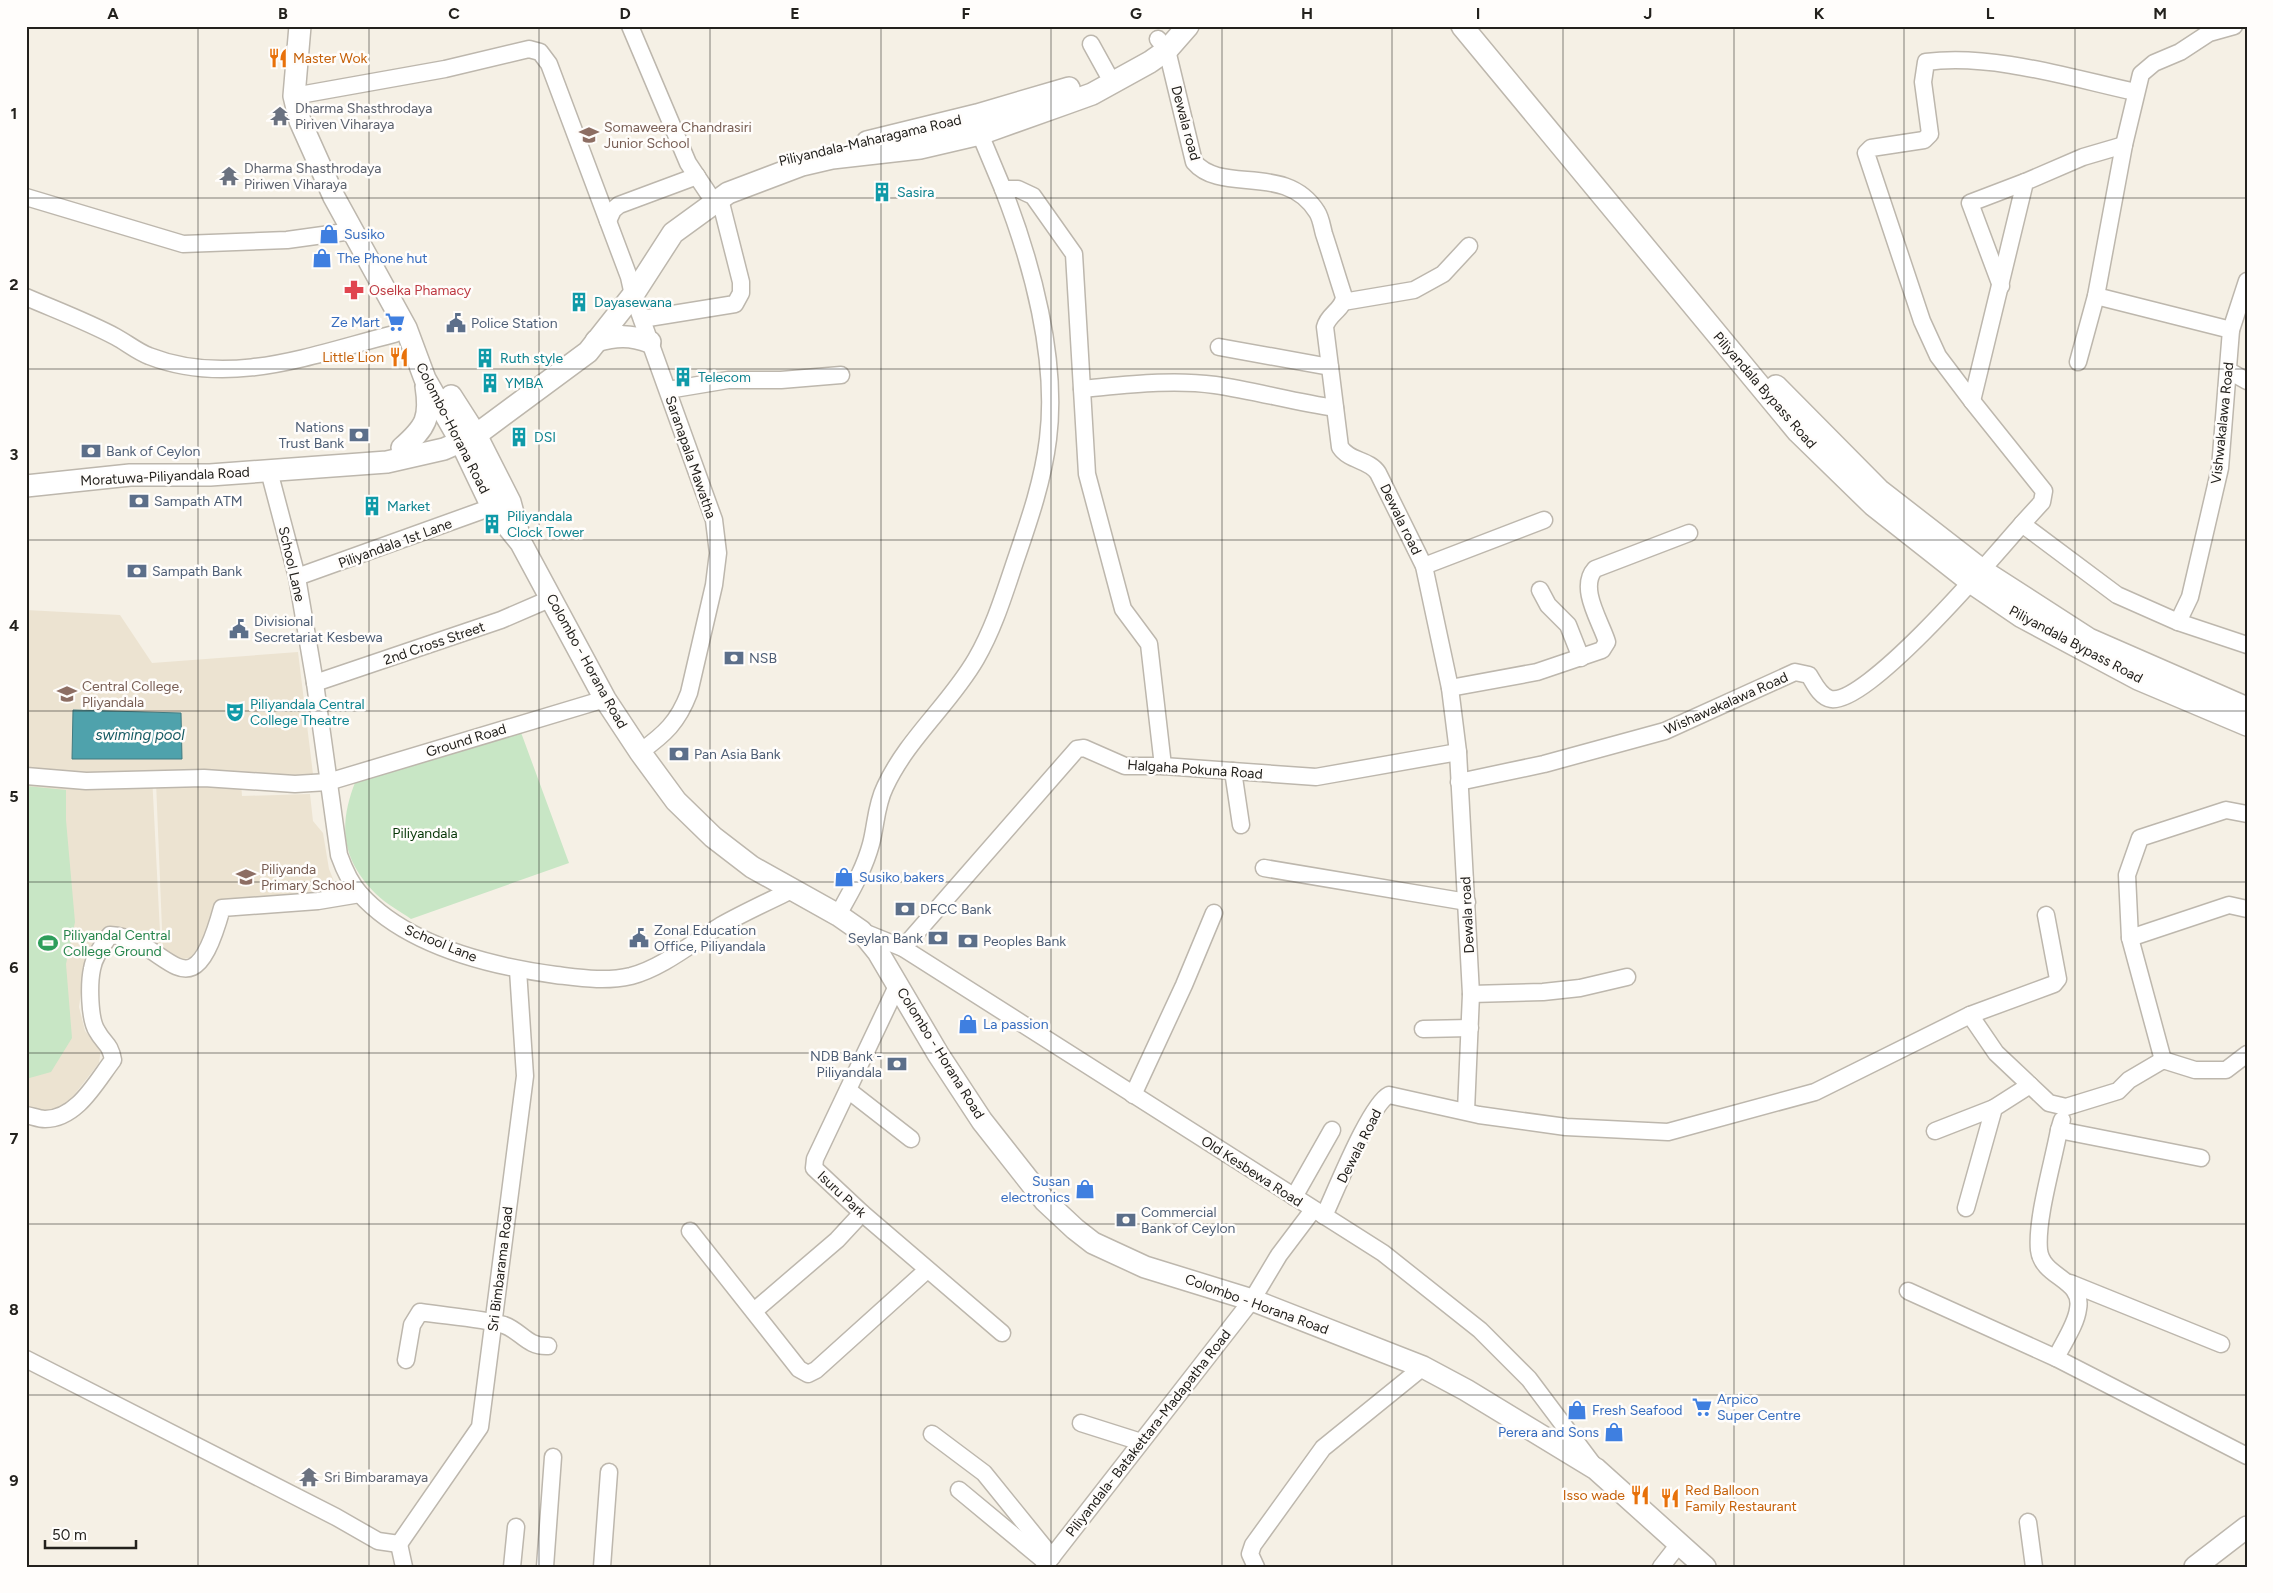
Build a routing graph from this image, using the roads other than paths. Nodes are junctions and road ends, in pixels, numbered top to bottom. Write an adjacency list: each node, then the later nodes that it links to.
1 (300, 26): 11 (main road)
2 (630, 26): 15 (street)
3 (1188, 26): 7 (main road, Piliyandala-Maharagama Road)
4 (1462, 26): 55 (main road, Piliyandala Bypass Road)
5 (1481, 26): 55 (main road, Piliyandala Bypass Road)
6 (2234, 26): 10 (street)
7 (1166, 38): 9 (main road, Piliyandala-Maharagama Road); 12 (main road, Piliyandala-Maharagama Road); 26 (street, Dewala road)
8 (1091, 44): 9 (street)
9 (1107, 72): 12 (main road, Piliyandala-Maharagama Road)
10 (2135, 92): 13 (street); 41 (street, Wishawakalawa Road)
11 (294, 96): 18 (street, Saranapala Mawatha); 19 (main road)
12 (978, 125): 15 (main road, Piliyandala-Maharagama Road); 16 (street)
13 (2124, 145): 14 (street); 24 (street)
14 (2025, 182): 23 (street); 23 (street)
15 (708, 189): 18 (street); 22 (main road, Piliyandala-Maharagama Road); 27 (street)
16 (1003, 189): 39 (street); 81 (street)
17 (26, 197): 19 (street)
18 (608, 221): 22 (street, Saranapala Mawatha)
19 (352, 231): 29 (main road)
20 (1469, 246): 26 (street)
21 (2247, 281): 28 (street, Vishwakalawa Road)
22 (631, 286): 27 (street, Saranapala Mawatha); 30 (main road, Piliyandala-Maharagama Road); 43 (main road, Piliyandala-Maharagama Road)
23 (2001, 287): 41 (street)
24 (2096, 296): 28 (street); 33 (street)
25 (26, 297): 29 (street)
26 (1343, 302): 34 (street, Dewala road)
27 (642, 319): 31 (street, Saranapala Mawatha)
28 (2231, 330): 35 (street, Vishwakalawa Road)
29 (408, 333): 37 (main road, Colombo-Horana Road); 43 (main road, Colombo-Horana Road)
30 (596, 341): 31 (main road); 43 (main road, Piliyandala-Maharagama Road)
31 (650, 342): 40 (street, Saranapala Mawatha)
32 (1219, 347): 34 (street)
33 (2078, 362)
34 (1330, 367): 42 (street, Dewala road)
35 (2228, 371): 38 (street); 58 (street, Vishwakalawa Road)
36 (841, 375): 40 (street)
37 (425, 379): 43 (main road, Colombo-Horana Road); 44 (main road)
38 (2247, 381)
39 (1082, 389): 42 (street); 68 (street)
40 (668, 390): 66 (street, Saranapala Mawatha)
41 (1972, 401): 50 (street, Wishawakalawa Road)
42 (1335, 408): 53 (street, Dewala road)
43 (465, 432): 44 (main road, Moratuwa-Piliyandala Road); 45 (main road, Moratuwa-Piliyandala Road); 48 (main road, Colombo-Horana Road); 52 (main road, Colombo-Horana Road)
44 (402, 448): 45 (main road, Moratuwa-Piliyandala Road)
45 (305, 468): 46 (main road, Moratuwa-Piliyandala Road)
46 (269, 470): 47 (main road, Moratuwa-Piliyandala Road); 54 (street, School Lane)
47 (26, 486)
48 (492, 507): 52 (main road, Colombo-Horana Road); 54 (street, Piliyandala 1st Lane)
49 (1544, 520): 53 (street)
50 (2022, 524): 55 (street, Wishawakalawa Road); 58 (street)
51 (1689, 533): 60 (street)
52 (521, 543): 57 (main road, Colombo - Horana Road)
53 (1424, 566): 62 (street, Dewala road)
54 (297, 577): 61 (street, School Lane)
55 (1977, 577): 64 (main road, Piliyandala Bypass Road); 65 (main road, Piliyandala Bypass Road); 72 (street, Wishawakalawa Road)
56 (1540, 590): 60 (street)
57 (552, 598): 61 (street, 2nd Cross Street); 63 (main road, Colombo - Horana Road)
58 (2178, 622): 59 (street)
59 (2247, 645)
60 (1581, 658): 62 (street)
61 (315, 683): 71 (street, School Lane)
62 (1450, 688): 67 (street, Dewala road)
63 (605, 699): 66 (main road, Colombo - Horana Road); 71 (street, Ground Road)
64 (2247, 708)
65 (2247, 725)
66 (640, 752): 76 (main road, Colombo - Horana Road)
67 (1458, 752): 69 (street, Halgaha Pokuna Road); 72 (street, Dewala road)
68 (1163, 766): 69 (street, Halgaha Pokuna Road); 85 (street, Halgaha Pokuna Road)
69 (1233, 771): 74 (street)
70 (26, 776): 71 (street, Ground Road)
71 (328, 782): 77 (street, School Lane)
72 (1459, 782): 78 (street, Dewala road)
73 (2247, 814): 84 (street)
74 (1241, 825)
75 (1264, 868): 78 (street)
76 (794, 889): 81 (main road, Colombo - Horana Road); 86 (street, School Lane)
77 (360, 894): 86 (street, School Lane); 101 (street)
78 (1468, 902): 89 (street, Dewala road)
79 (2247, 908): 84 (street)
80 (1214, 913): 97 (street)
81 (838, 915): 83 (main road, Colombo - Horana Road)
82 (2046, 915): 90 (street)
83 (861, 931): 85 (street, Old Kesbewa Road); 88 (main road, Colombo - Horana Road)
84 (2130, 938): 94 (street)
85 (903, 948): 97 (street, Old Kesbewa Road)
86 (518, 970): 117 (street, Sri Bimbarama Road)
87 (1626, 977): 89 (street)
88 (898, 984): 96 (street, Isuru Park); 115 (main road, Colombo - Horana Road)
89 (1471, 994): 91 (street, Dewala road)
90 (1970, 1015): 95 (street); 100 (street)
91 (1470, 1028): 92 (street); 100 (street, Dewala road)
92 (1423, 1029)
93 (2247, 1054): 94 (street)
94 (2163, 1060): 98 (street)
95 (2030, 1084): 98 (street); 99 (street)
96 (848, 1090): 105 (street); 109 (street, Isuru Park)
97 (1133, 1095): 107 (street, Old Kesbewa Road)
98 (2066, 1107): 103 (street)
99 (1994, 1108): 104 (street); 108 (street)
100 (1466, 1111): 110 (street, Dewala Road)
101 (26, 1115)
102 (1332, 1130): 107 (street)
103 (2059, 1130): 106 (street); 113 (street)
104 (1935, 1131)
105 (911, 1139)
106 (2201, 1158)
107 (1294, 1197): 110 (street, Old Kesbewa Road)
108 (1966, 1208)
109 (862, 1213): 112 (street, Isuru Park); 116 (street)
110 (1318, 1213): 115 (street, Piliyandala- Batakettara-Madapatha Road); 130 (street, Old Kesbewa Road)
111 (690, 1231): 116 (street)
112 (927, 1270): 116 (street); 118 (street, Isuru Park)
113 (2070, 1283): 119 (street); 121 (street)
114 (1908, 1291): 121 (street)
115 (1252, 1300): 124 (main road, Colombo - Horana Road); 127 (street, Piliyandala- Batakettara-Madapatha Road)
116 (754, 1311)
117 (493, 1324): 120 (street); 123 (street); 136 (street, Sri Bimbarama Road)
118 (1002, 1333)
119 (2221, 1344)
120 (548, 1346)
121 (2056, 1358): 128 (street)
122 (26, 1359): 136 (street)
123 (406, 1360)
124 (1423, 1367): 130 (main road, Colombo - Horana Road); 143 (street)
125 (1081, 1423): 127 (street)
126 (932, 1434): 138 (street)
127 (1141, 1442): 138 (street, Piliyandala- Batakettara-Madapatha Road)
128 (2247, 1456)
129 (553, 1458): 141 (street)
130 (1596, 1469): 137 (main road, Colombo - Horana Road)
131 (609, 1472): 142 (street)
132 (959, 1490): 138 (street)
133 (2028, 1522): 146 (street)
134 (516, 1526): 140 (street)
135 (2247, 1527): 147 (main road)
136 (399, 1544): 139 (street)
137 (1678, 1544): 144 (street); 145 (main road, Colombo - Horana Road)
138 (1048, 1562)
139 (404, 1567)
140 (512, 1567)
141 (545, 1567)
142 (602, 1567)
143 (1256, 1567)
144 (1661, 1567)
145 (1705, 1567)
146 (2034, 1567)
147 (2195, 1567)

